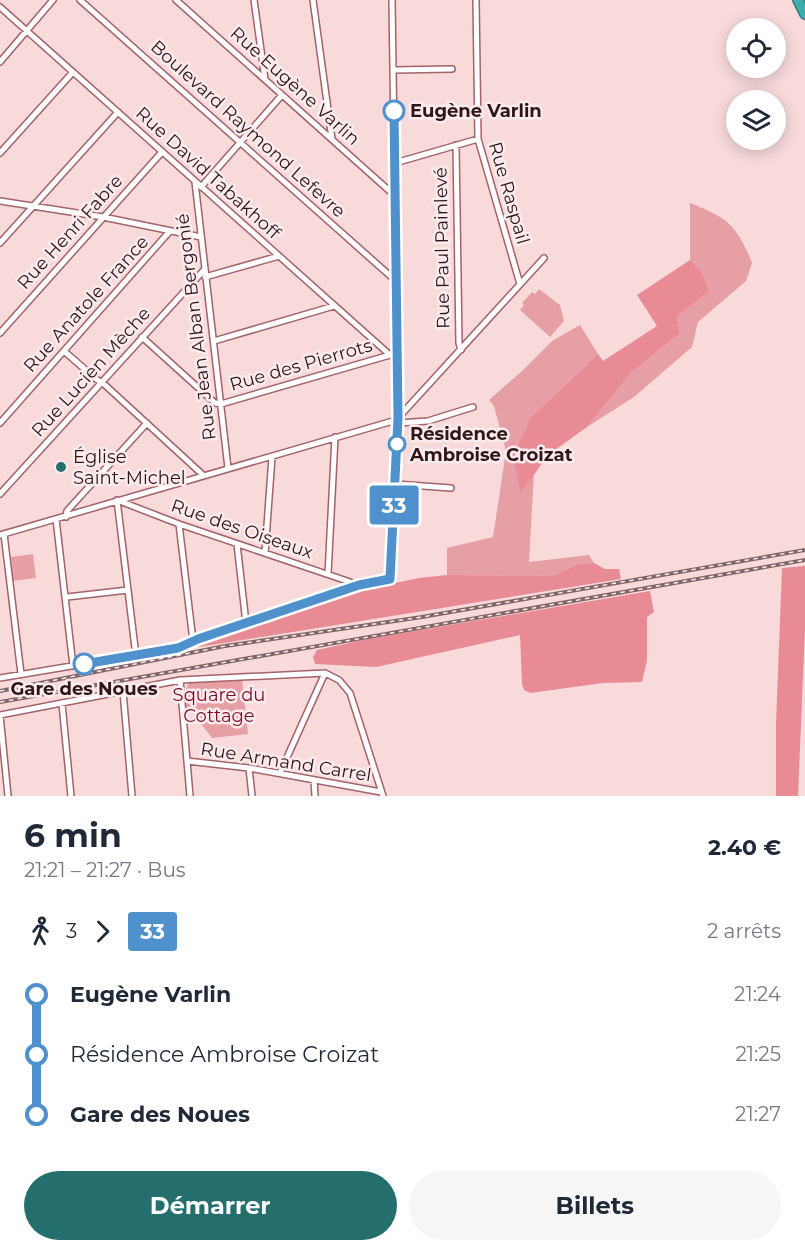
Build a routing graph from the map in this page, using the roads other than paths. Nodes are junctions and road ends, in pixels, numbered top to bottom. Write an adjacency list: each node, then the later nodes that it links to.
1 (53, 0): 11 (street)
2 (80, 0): 21 (street, Boulevard Raymond Lefevre)
3 (176, 0): 16 (street, Rue Eugène Varlin)
4 (254, 0): 16 (street)
5 (313, 0): 19 (street)
6 (392, 0): 14 (street)
7 (476, 0): 20 (street, Rue Raspail)
8 (798, 0): 10 (highway)
9 (0, 7): 11 (street, Rue David Tabakhoff)
10 (805, 14)
11 (27, 31): 12 (street); 15 (street, Rue David Tabakhoff)
12 (0, 62)
13 (452, 69): 14 (street)
14 (394, 70): 25 (street)
15 (73, 72): 18 (street, Rue David Tabakhoff); 24 (street)
16 (265, 79): 17 (street, Rue Eugène Varlin)
17 (282, 95): 19 (street, Rue Eugène Varlin); 21 (street)
18 (118, 112): 23 (street, Rue David Tabakhoff); 30 (street)
19 (332, 139): 28 (street, Rue Eugène Varlin)
20 (478, 139): 22 (street); 40 (street, Rue Raspail)
21 (240, 141): 27 (street); 39 (street, Boulevard Raymond Lefevre)
22 (456, 145): 25 (street); 45 (street, Rue Paul Painlevé)
23 (162, 152): 26 (street, Rue David Tabakhoff); 31 (street, Rue Henri Fabre)
24 (0, 153)
25 (395, 163): 28 (street)
26 (195, 182): 27 (street, Rue David Tabakhoff); 33 (street, Rue Jean Alban Bergonié)
27 (201, 187): 35 (street, Rue David Tabakhoff)
28 (394, 195): 39 (street)
29 (0, 201): 30 (street)
30 (33, 206): 31 (street); 34 (street)
31 (103, 218): 32 (street); 42 (street, Rue Henri Fabre)
32 (170, 231): 33 (street); 46 (street, Rue Anatole France)
33 (201, 237): 37 (street, Rue Jean Alban Bergonié)
34 (0, 243)
35 (279, 256): 38 (street); 41 (street, Rue David Tabakhoff)
36 (544, 258): 40 (street)
37 (204, 270): 38 (street, Rue Jean Alban Bergonié); 43 (street, Rue Lucien Mèche)
38 (205, 277): 44 (street, Rue Jean Alban Bergonié)
39 (396, 281): 48 (street)
40 (520, 284): 45 (street)
41 (334, 306): 44 (street); 47 (street, Rue David Tabakhoff)
42 (0, 333)
43 (141, 337): 49 (street, Rue Lucien Mèche); 50 (street)
44 (214, 341): 50 (street, Rue Jean Alban Bergonié)
45 (461, 350): 52 (street)
46 (64, 351): 49 (street); 53 (street, Rue Anatole France)
47 (390, 355): 48 (street, Rue David Tabakhoff); 50 (street, Rue des Pierrots)
48 (397, 358): 52 (street)
49 (101, 382): 54 (street); 61 (street, Rue Lucien Mèche)
50 (220, 404): 57 (street, Rue Jean Alban Bergonié)
51 (473, 408): 52 (street)
52 (398, 421): 55 (street); 59 (street)
53 (0, 423)
54 (147, 423): 58 (street); 63 (street)
55 (335, 437): 56 (street); 69 (street)
56 (272, 457): 57 (street); 68 (street)
57 (228, 468): 58 (street)
58 (203, 475): 62 (street)
59 (395, 484): 60 (street); 70 (street)
60 (451, 488)
61 (0, 494)
62 (117, 500): 63 (street); 65 (street, Rue des Oiseaux); 71 (street)
63 (66, 517): 64 (street)
64 (56, 519): 66 (street); 72 (street)
65 (179, 524): 67 (street, Rue des Oiseaux); 74 (street)
66 (2, 535): 78 (street)
67 (237, 544): 68 (street, Rue des Oiseaux); 73 (street)
68 (265, 553): 69 (street, Rue des Oiseaux)
69 (328, 574): 70 (street, Rue des Oiseaux)
70 (359, 585): 73 (street)
71 (128, 590): 72 (street); 75 (street)
72 (67, 597): 76 (street)
73 (246, 623): 74 (street)
74 (193, 641): 75 (street)
75 (136, 656): 76 (street)
76 (73, 666): 78 (street)
77 (325, 673): 80 (street); 86 (street); 88 (street)
78 (21, 674): 79 (street)
79 (0, 678)
80 (180, 680): 81 (street); 84 (street)
81 (123, 691): 82 (street); 91 (street)
82 (62, 704): 83 (street); 90 (street)
83 (0, 715): 89 (street)
84 (187, 761): 85 (street, Rue Armand Carrel); 92 (street)
85 (249, 768): 86 (street, Rue Armand Carrel); 93 (street)
86 (280, 773): 87 (street, Rue Armand Carrel)
87 (314, 781): 88 (street, Rue Armand Carrel); 94 (street)
88 (382, 794)
89 (8, 796)
90 (71, 796)
91 (132, 796)
92 (190, 796)
93 (252, 796)
94 (315, 796)

